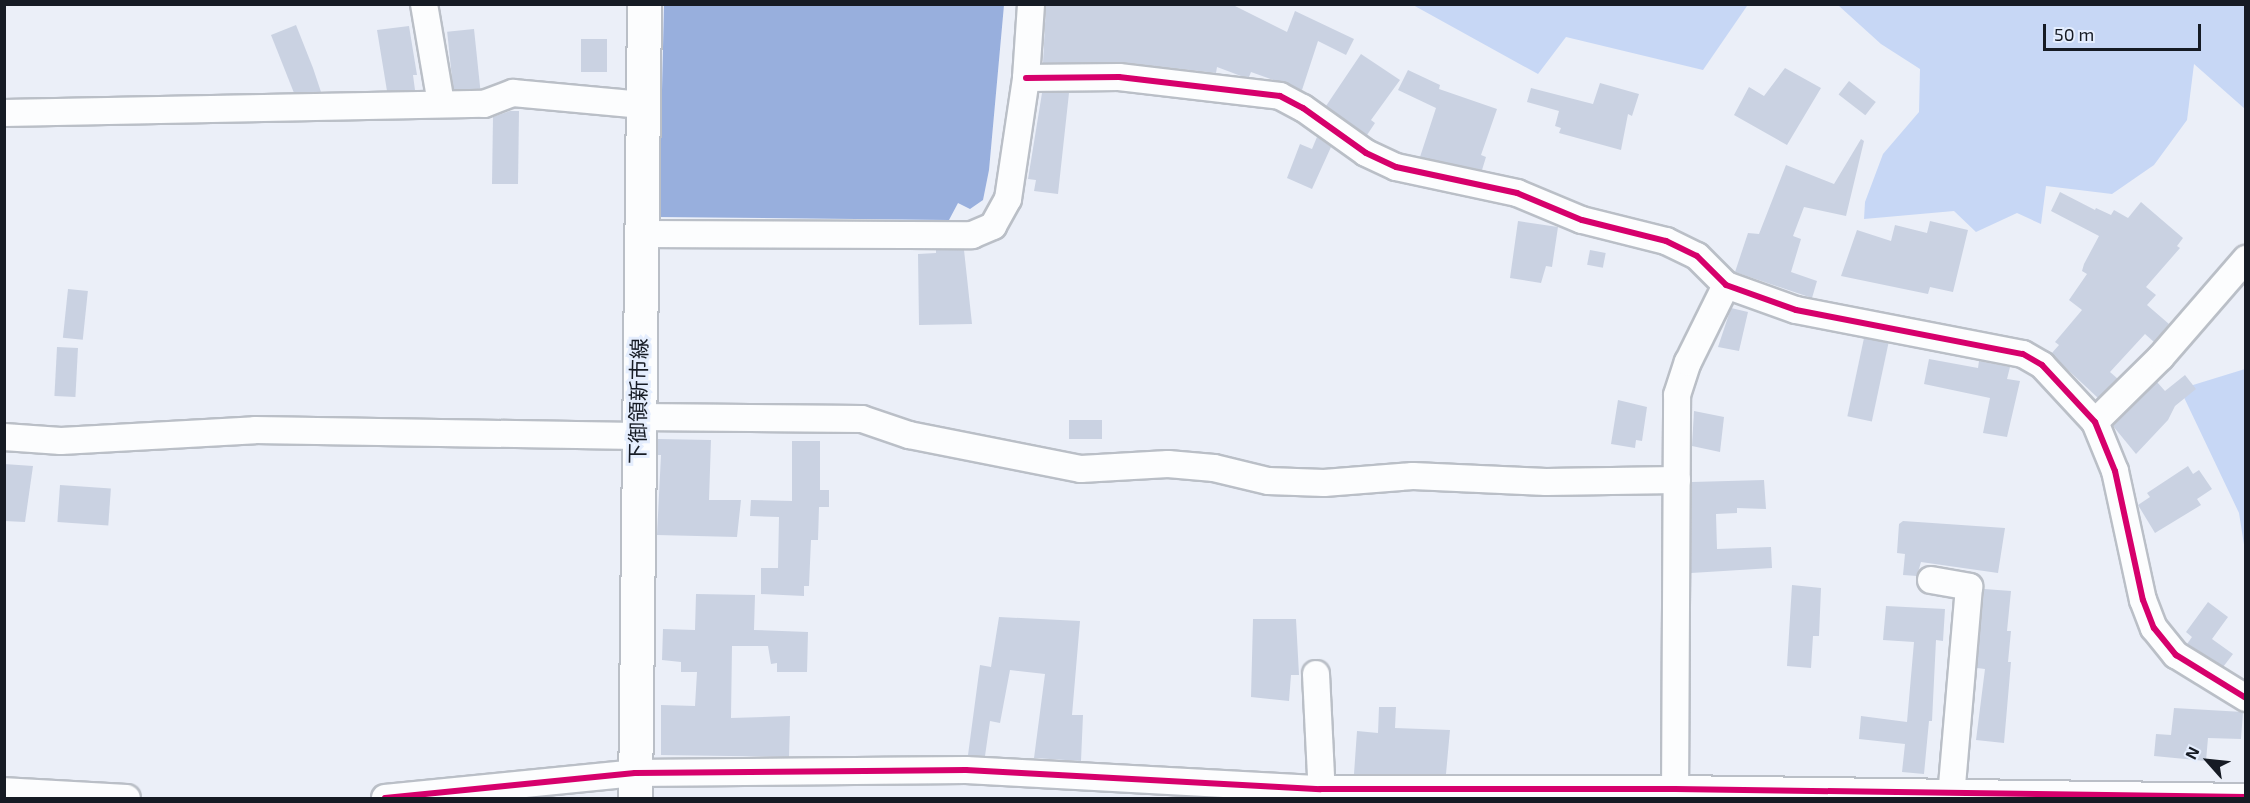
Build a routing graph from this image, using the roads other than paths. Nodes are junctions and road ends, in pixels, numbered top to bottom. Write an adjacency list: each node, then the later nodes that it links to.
1 (424, 4): 5 (street)
2 (644, 4): 6 (main road, 下御領新市線)
3 (1031, 4): 4 (street)
4 (1026, 78): 8 (street); 10 (street)
5 (441, 103): 6 (street); 7 (street)
6 (642, 105): 8 (main road, 下御領新市線)
7 (4, 114)
8 (640, 234): 12 (main road, 下御領新市線)
9 (2246, 259): 11 (street)
10 (1726, 285): 11 (street); 14 (street)
11 (2095, 422): 17 (street)
12 (637, 427): 13 (street); 14 (street); 18 (main road, 下御領新市線)
13 (4, 437)
14 (1677, 480): 21 (street)
15 (1931, 580): 22 (street)
16 (1316, 674): 20 (street)
17 (2246, 698)
18 (635, 786): 20 (street); 26 (street)
19 (4, 790): 25 (street)
20 (1321, 794): 21 (street)
21 (1675, 794): 22 (street)
22 (1966, 796): 23 (street)
23 (2174, 796): 24 (street)
24 (2246, 797)
25 (127, 798)
26 (385, 798)

